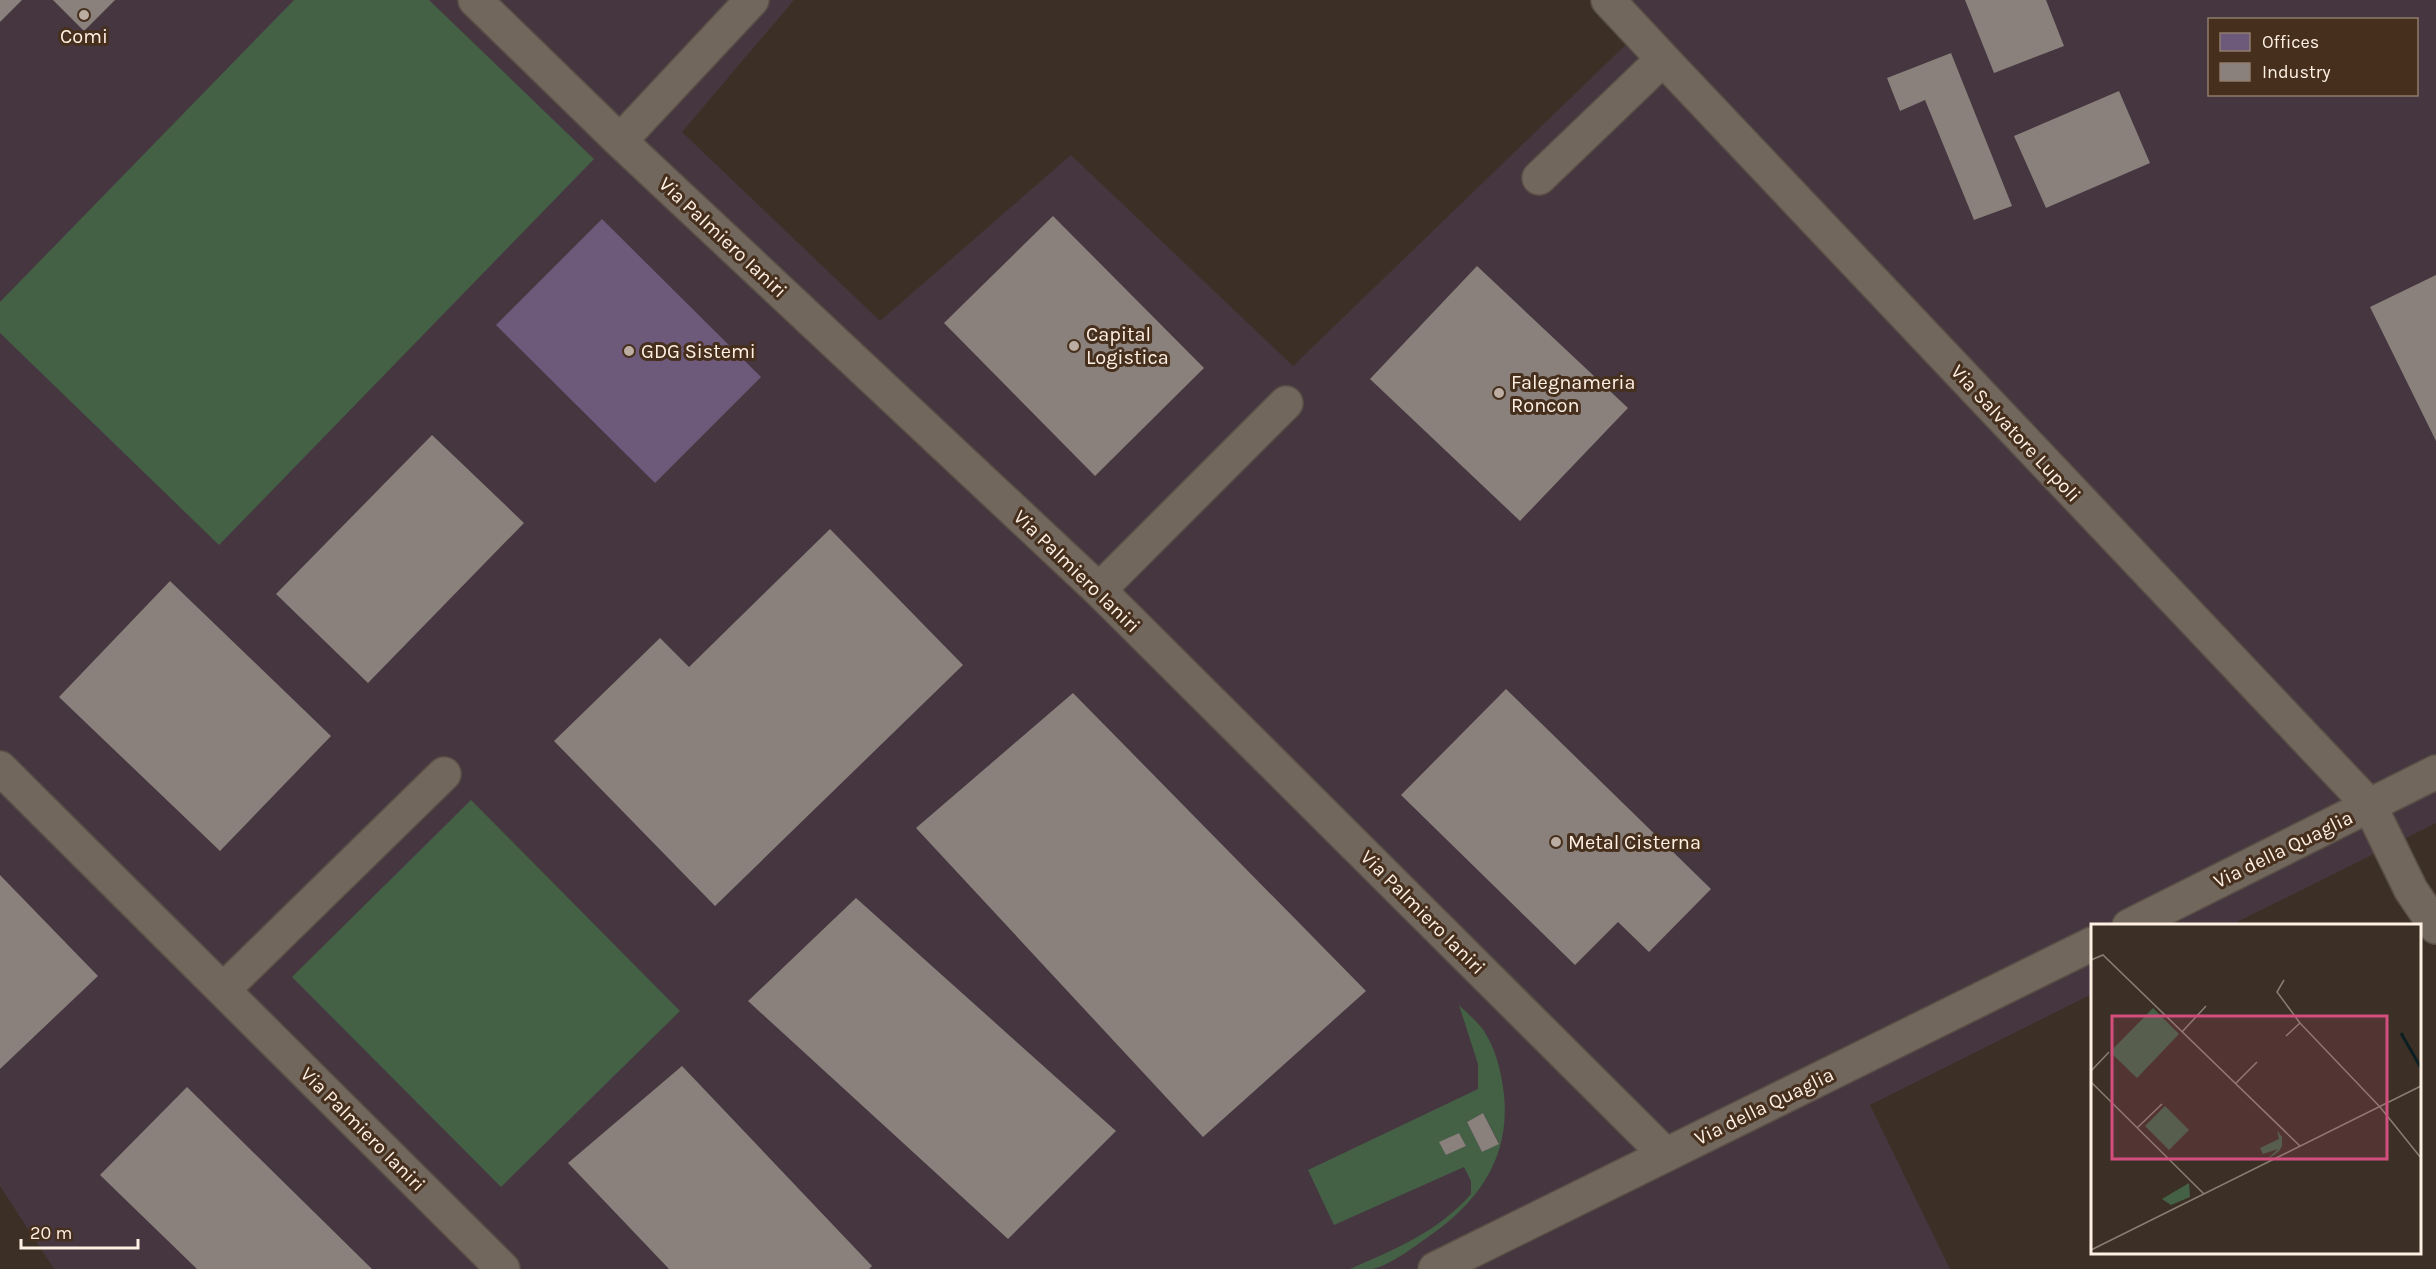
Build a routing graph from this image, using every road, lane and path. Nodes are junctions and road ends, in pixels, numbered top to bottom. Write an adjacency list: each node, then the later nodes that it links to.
1 (475, 0): 5 (street, Via Palmiero Ianiri)
2 (752, 0): 5 (street)
3 (1608, 0): 4 (street, Via Salvatore Lupoli)
4 (1663, 59): 6 (street); 12 (street, Via Salvatore Lupoli)
5 (620, 141): 8 (street, Via Palmiero Ianiri)
6 (1539, 178)
7 (1286, 403): 8 (street)
8 (1099, 590): 17 (street, Via Palmiero Ianiri)
9 (0, 768): 16 (street, Via Palmiero Ianiri)
10 (2436, 772): 12 (street, Via della Quaglia)
11 (444, 774): 16 (street)
12 (2370, 806): 13 (street, Via della Quaglia); 14 (street, Via Salvatore Lupoli)
13 (2133, 924)
14 (2436, 927)
15 (2091, 944): 17 (street, Via della Quaglia)
16 (223, 990): 18 (street, Via Palmiero Ianiri)
17 (1666, 1155): 19 (street, Via della Quaglia)
18 (503, 1269)
19 (1435, 1269)

